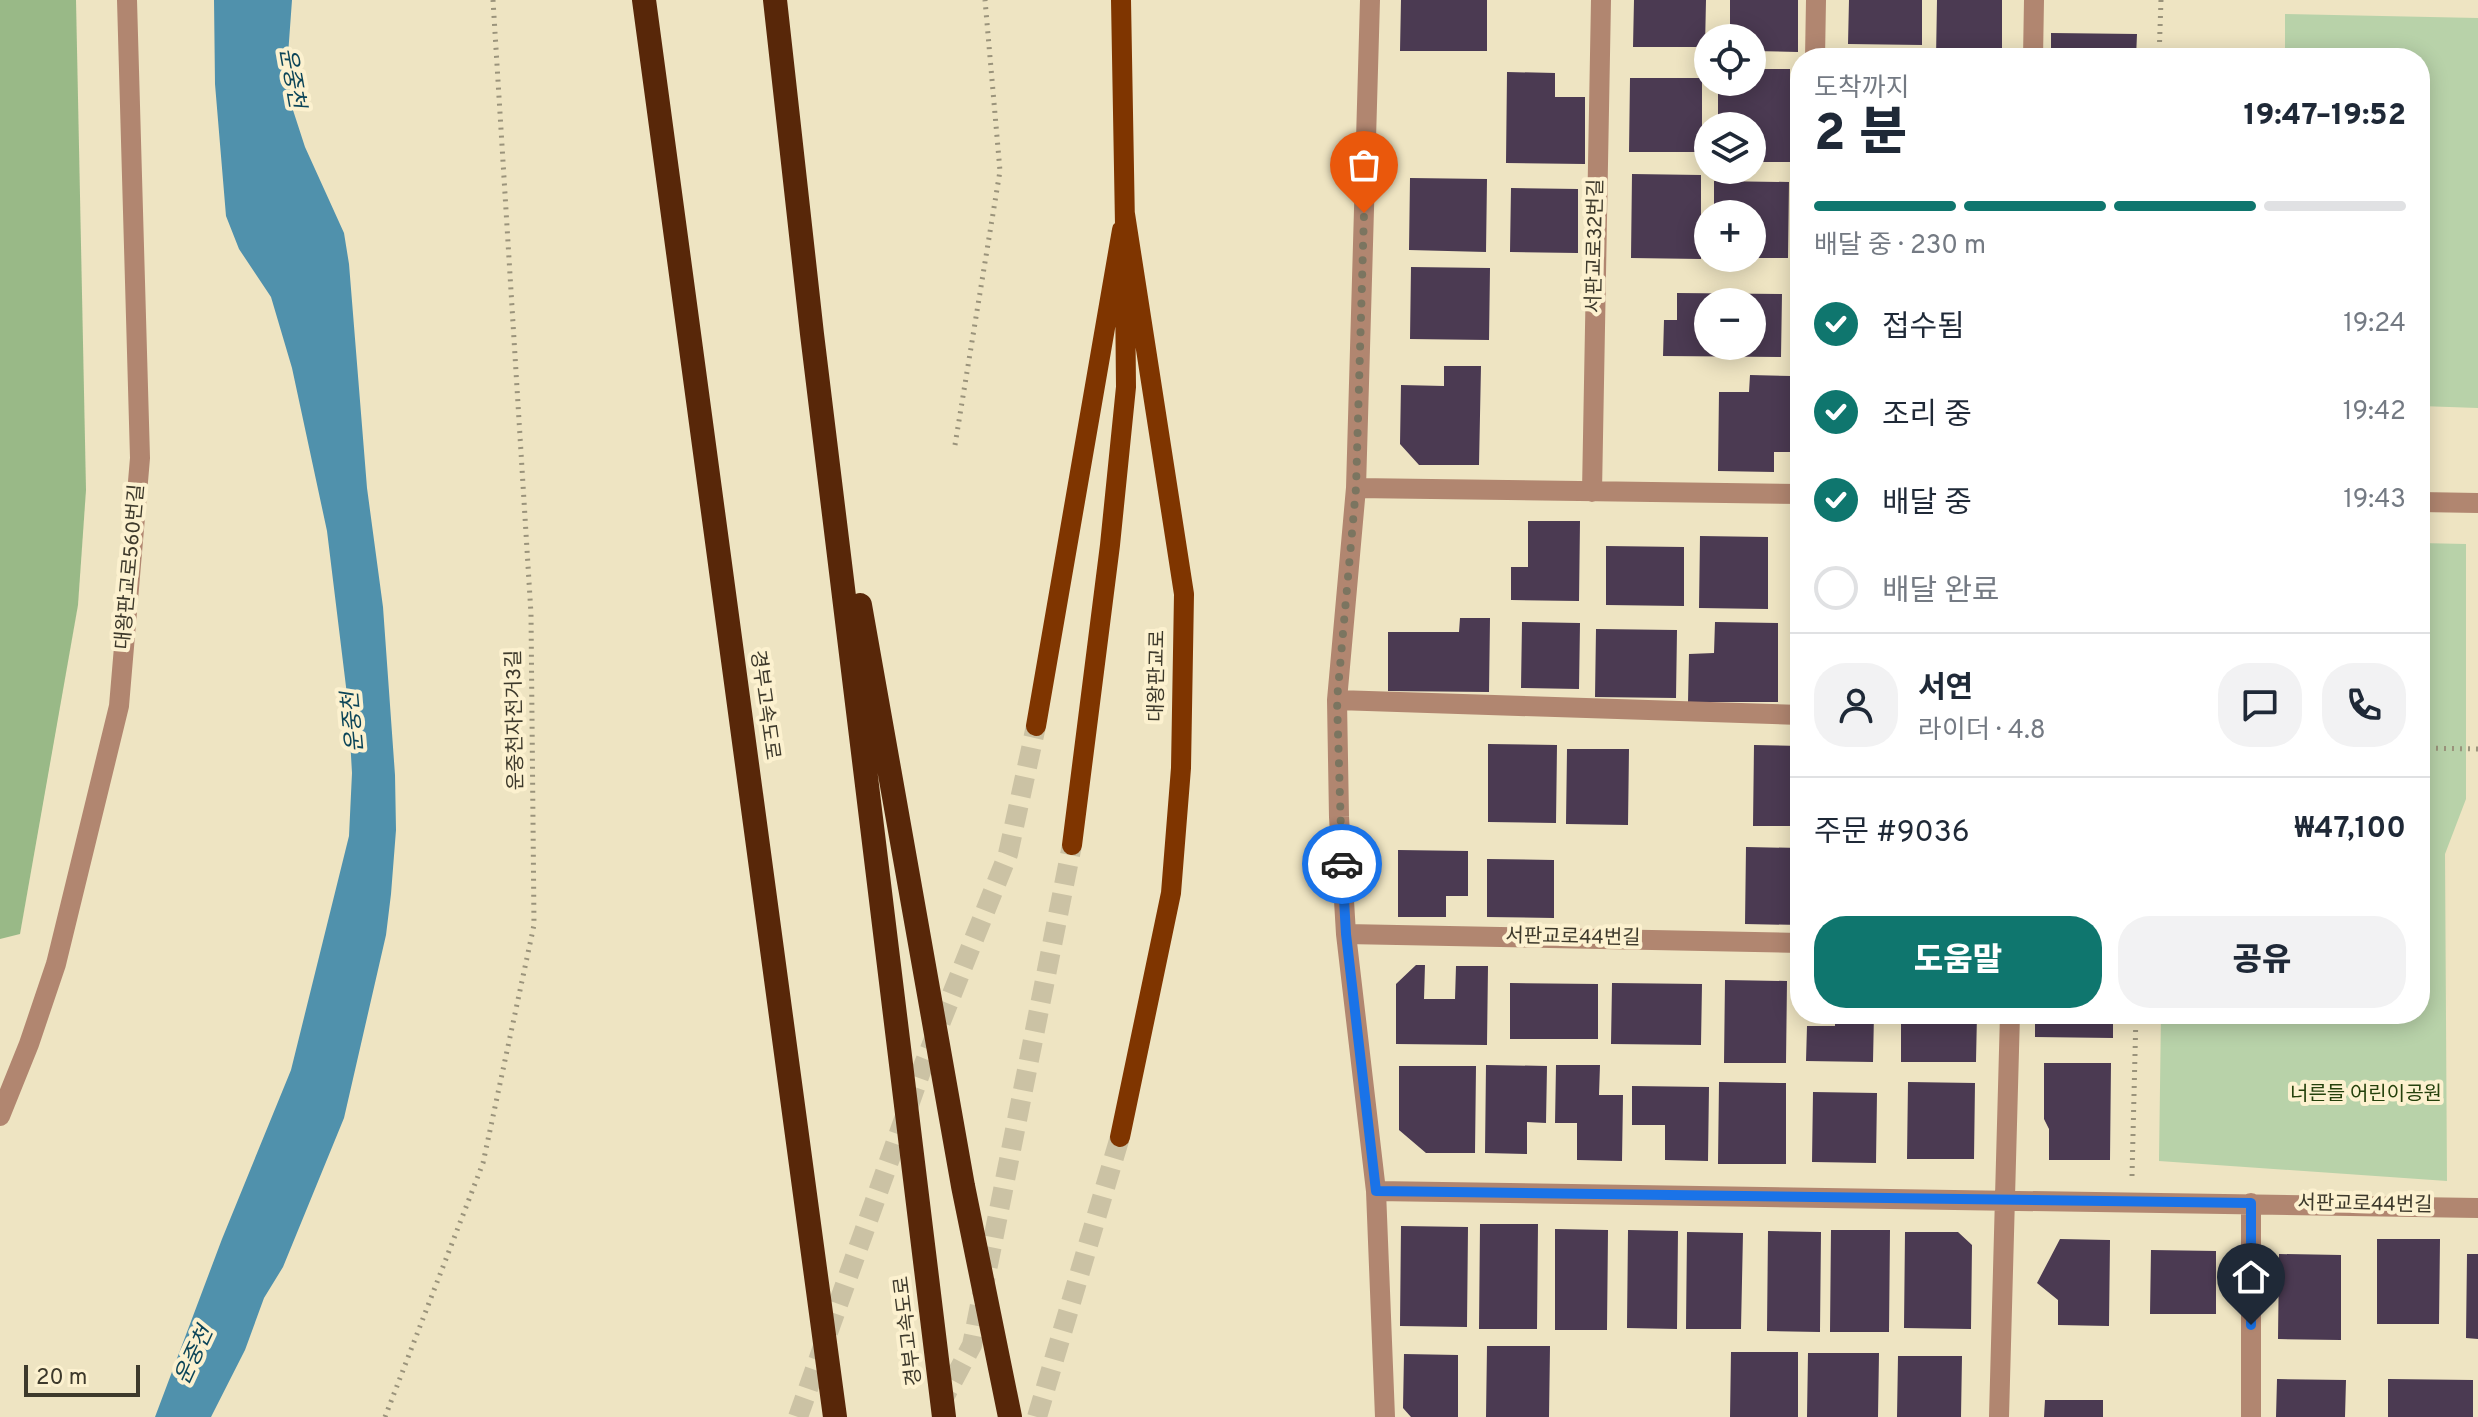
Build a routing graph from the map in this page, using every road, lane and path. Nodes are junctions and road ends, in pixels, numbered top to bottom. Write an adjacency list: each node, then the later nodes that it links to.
1 (127, 0): 33 (street, 대왕판교로560번길)
2 (493, 0): 40 (path, 운중천자전거3길)
3 (644, 0): 41 (highway, 경부고속도로)
4 (775, 0): 16 (highway, 경부고속도로)
5 (985, 0): 17 (path)
6 (1121, 0): 15 (main road)
7 (1370, 0): 18 (street)
8 (1601, 0): 19 (street, 서판교로32번길)
9 (1816, 0): 12 (street)
10 (2034, 0): 13 (street)
11 (2161, 0): 14 (path)
12 (1815, 48)
13 (2033, 48)
14 (2159, 48)
15 (1125, 214): 25 (main road); 28 (main road); 34 (main road, 대왕판교로)
16 (812, 334): 42 (highway, 경부고속도로); 43 (highway)
17 (955, 445)
18 (1356, 488): 19 (street); 23 (street)
19 (1592, 492): 20 (street)
20 (1790, 494)
21 (2430, 502): 22 (street)
22 (2478, 503)
23 (1337, 700): 24 (street); 29 (street)
24 (1790, 715)
25 (1036, 726)
26 (2430, 748): 27 (path)
27 (2478, 749)
28 (1072, 845)
29 (1346, 934): 30 (street, 서판교로44번길); 35 (street)
30 (1790, 943)
31 (2010, 1024): 36 (street)
32 (2136, 1024): 37 (path)
33 (0, 1116)
34 (1120, 1137)
35 (1376, 1191): 36 (street, 서판교로44번길); 44 (street)
36 (2005, 1199): 37 (street, 서판교로44번길); 45 (street)
37 (2132, 1201): 38 (street, 서판교로44번길)
38 (2251, 1203): 39 (street, 서판교로44번길); 46 (street)
39 (2478, 1208)
40 (385, 1417)
41 (835, 1417)
42 (944, 1417)
43 (1010, 1417)
44 (1385, 1417)
45 (1999, 1417)
46 (2251, 1417)

